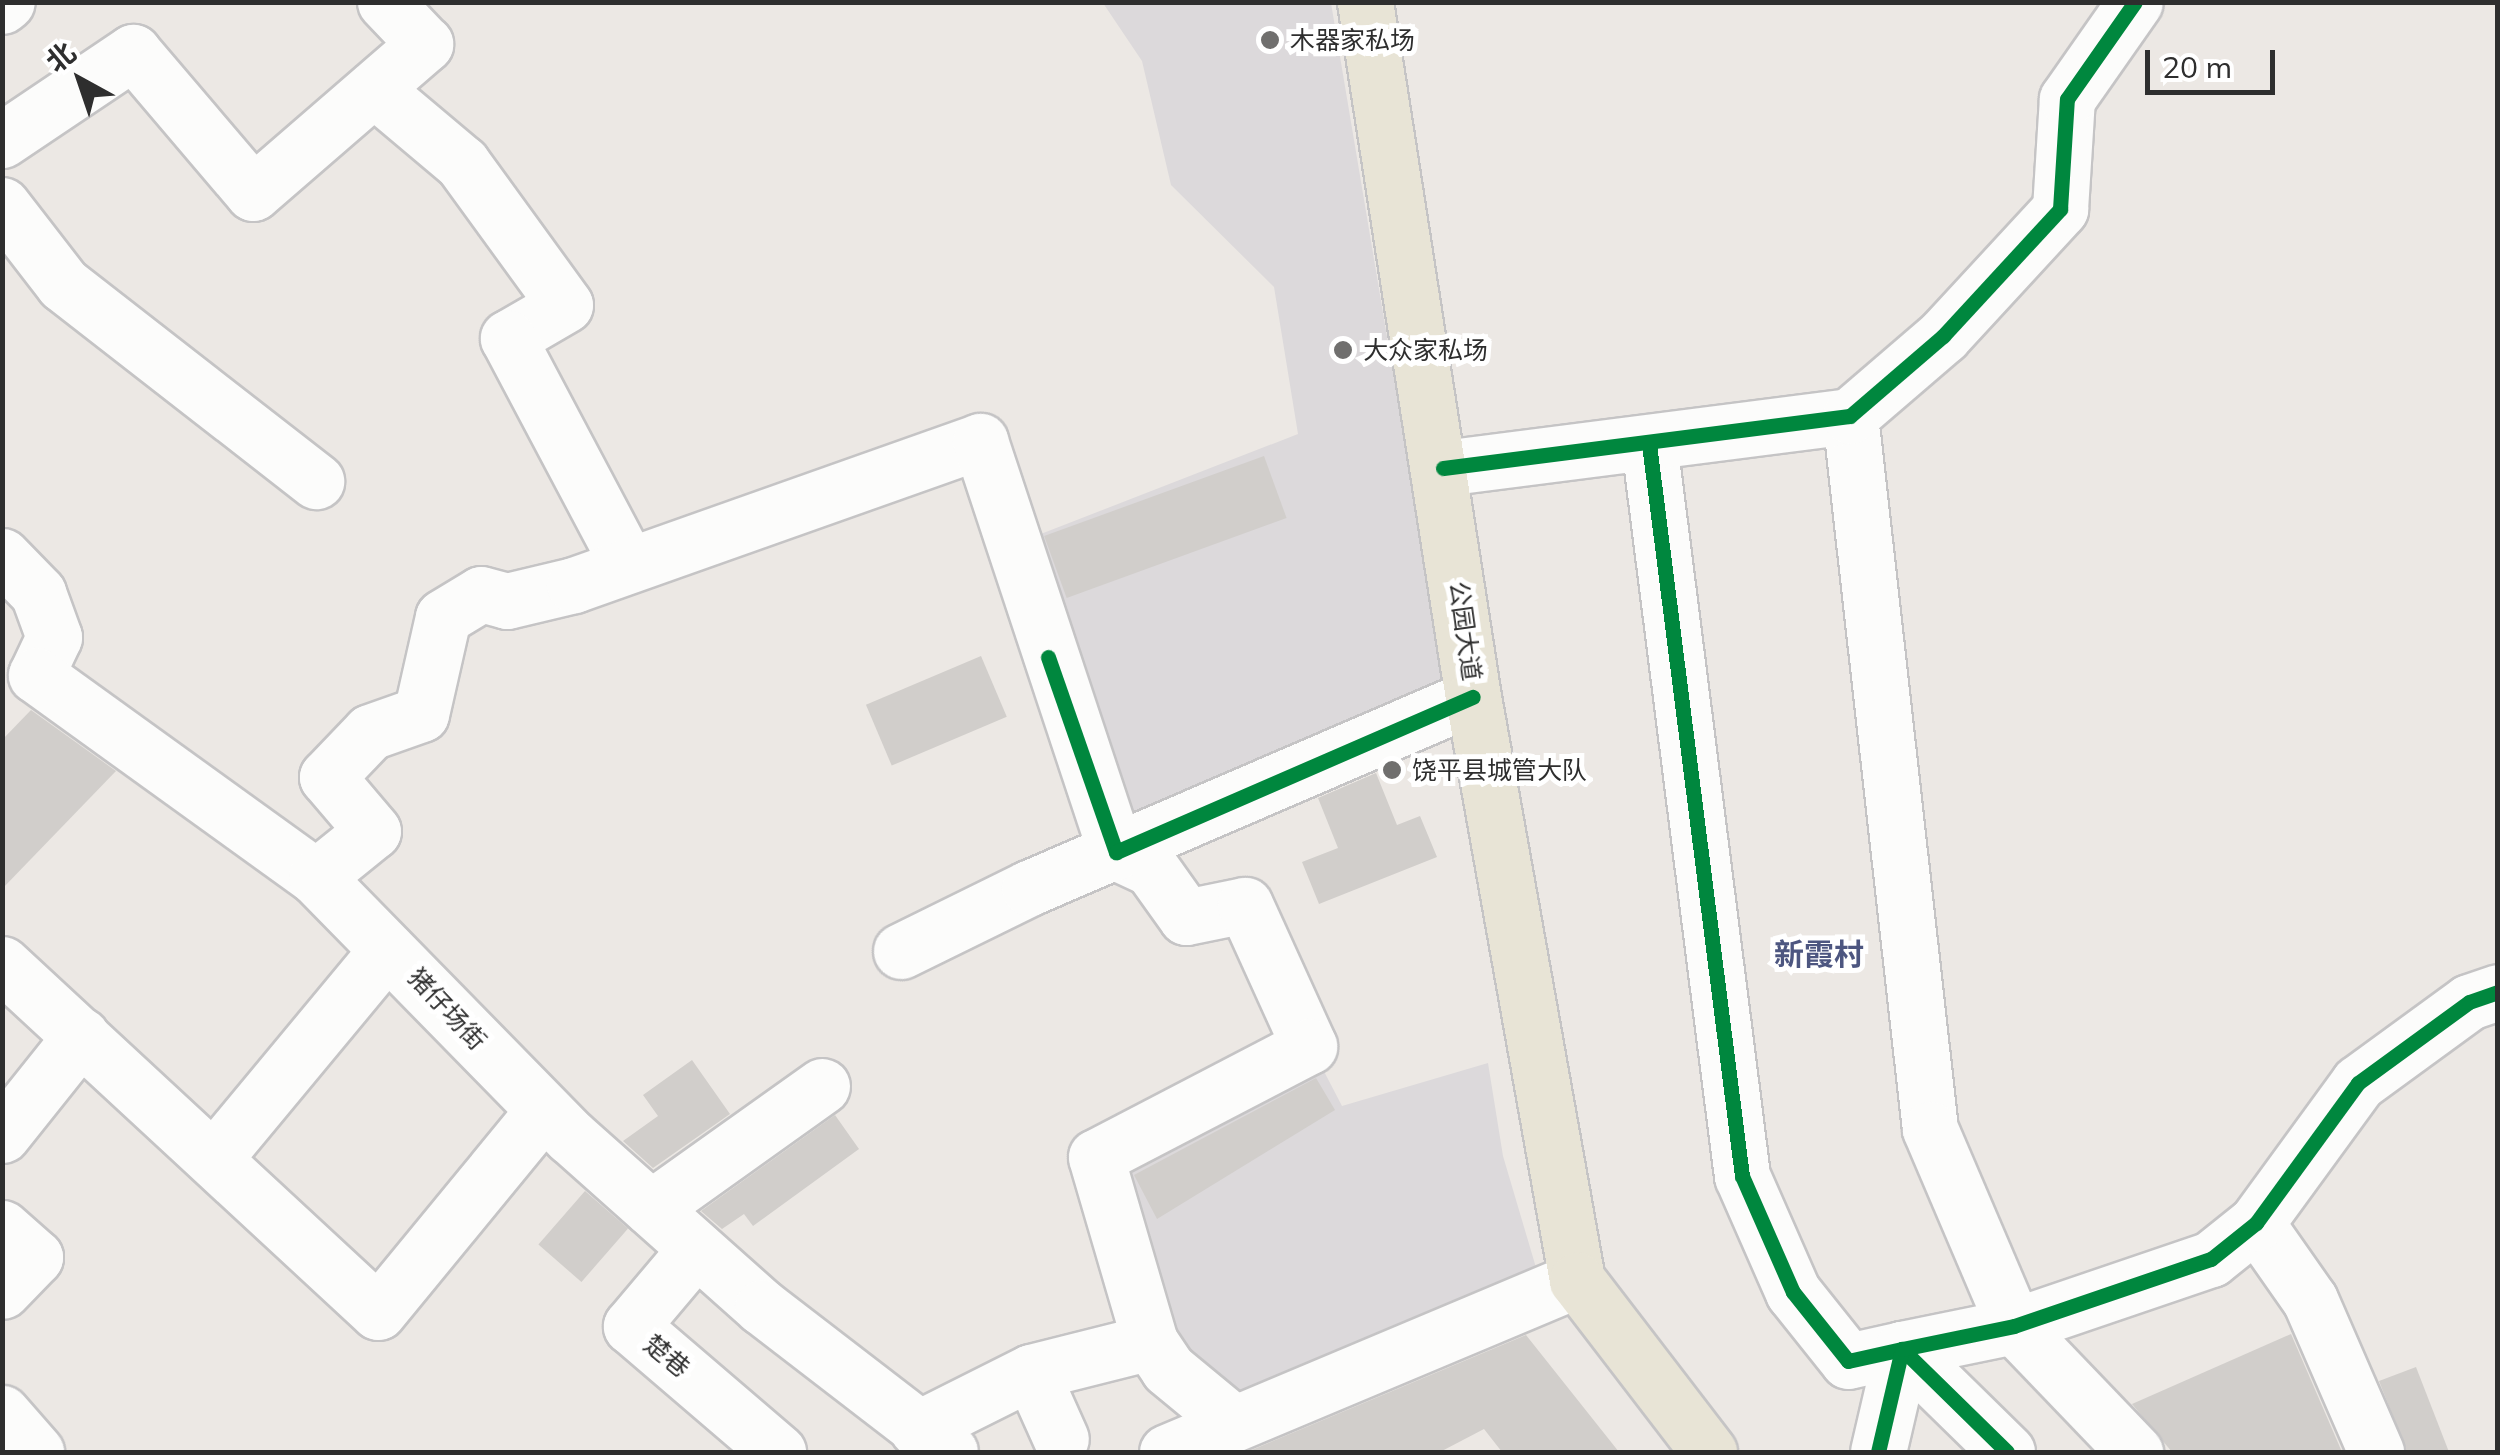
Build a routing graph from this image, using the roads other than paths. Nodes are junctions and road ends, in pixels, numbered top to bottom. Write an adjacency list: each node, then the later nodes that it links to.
1 (384, 2): 4 (street)
2 (1365, 2): 9 (main road, 公园大道)
3 (2135, 2): 7 (street)
4 (374, 89): 5 (street); 12 (street)
5 (11, 116)
6 (2, 205): 10 (street)
7 (1850, 416): 8 (street); 32 (street)
8 (1649, 444): 9 (street); 34 (street)
9 (1443, 468): 14 (main road, 公园大道)
10 (316, 481)
11 (2, 556): 13 (street, 猪仔场街)
12 (627, 563): 15 (street); 16 (street)
13 (19, 667): 16 (street, 猪仔场街)
14 (1474, 697): 15 (street); 30 (main road, 公园大道)
15 (1116, 852): 18 (street); 33 (street)
16 (316, 876): 17 (street, 猪仔场街)
17 (387, 950): 23 (street, 猪仔场街); 25 (street)
18 (901, 951)
19 (2, 964): 21 (street)
20 (2498, 992): 27 (street)
21 (81, 1036): 24 (street); 25 (street)
22 (822, 1086): 26 (street)
23 (544, 1110): 25 (street); 26 (street, 猪仔场街)
24 (2, 1135)
25 (215, 1157)
26 (651, 1208): 29 (street, 猪仔场街)
27 (2256, 1224): 32 (street); 47 (street)
28 (2, 1228): 31 (street)
29 (696, 1249): 39 (street, 猪仔场街); 41 (street, 楚巷)
30 (1577, 1280): 37 (street); 43 (main road, 公园大道)
31 (2, 1291)
32 (2014, 1326): 34 (street); 46 (street)
33 (1150, 1342): 35 (street); 37 (street)
34 (1902, 1349): 44 (street); 45 (street)
35 (1031, 1372): 38 (street); 39 (street)
36 (2, 1412): 40 (street)
37 (1231, 1421): 42 (street)
38 (1061, 1438)
39 (934, 1441)
40 (36, 1452)
41 (778, 1452)
42 (1166, 1452)
43 (1709, 1452)
44 (1878, 1452)
45 (2007, 1452)
46 (2135, 1452)
47 (2376, 1452)

